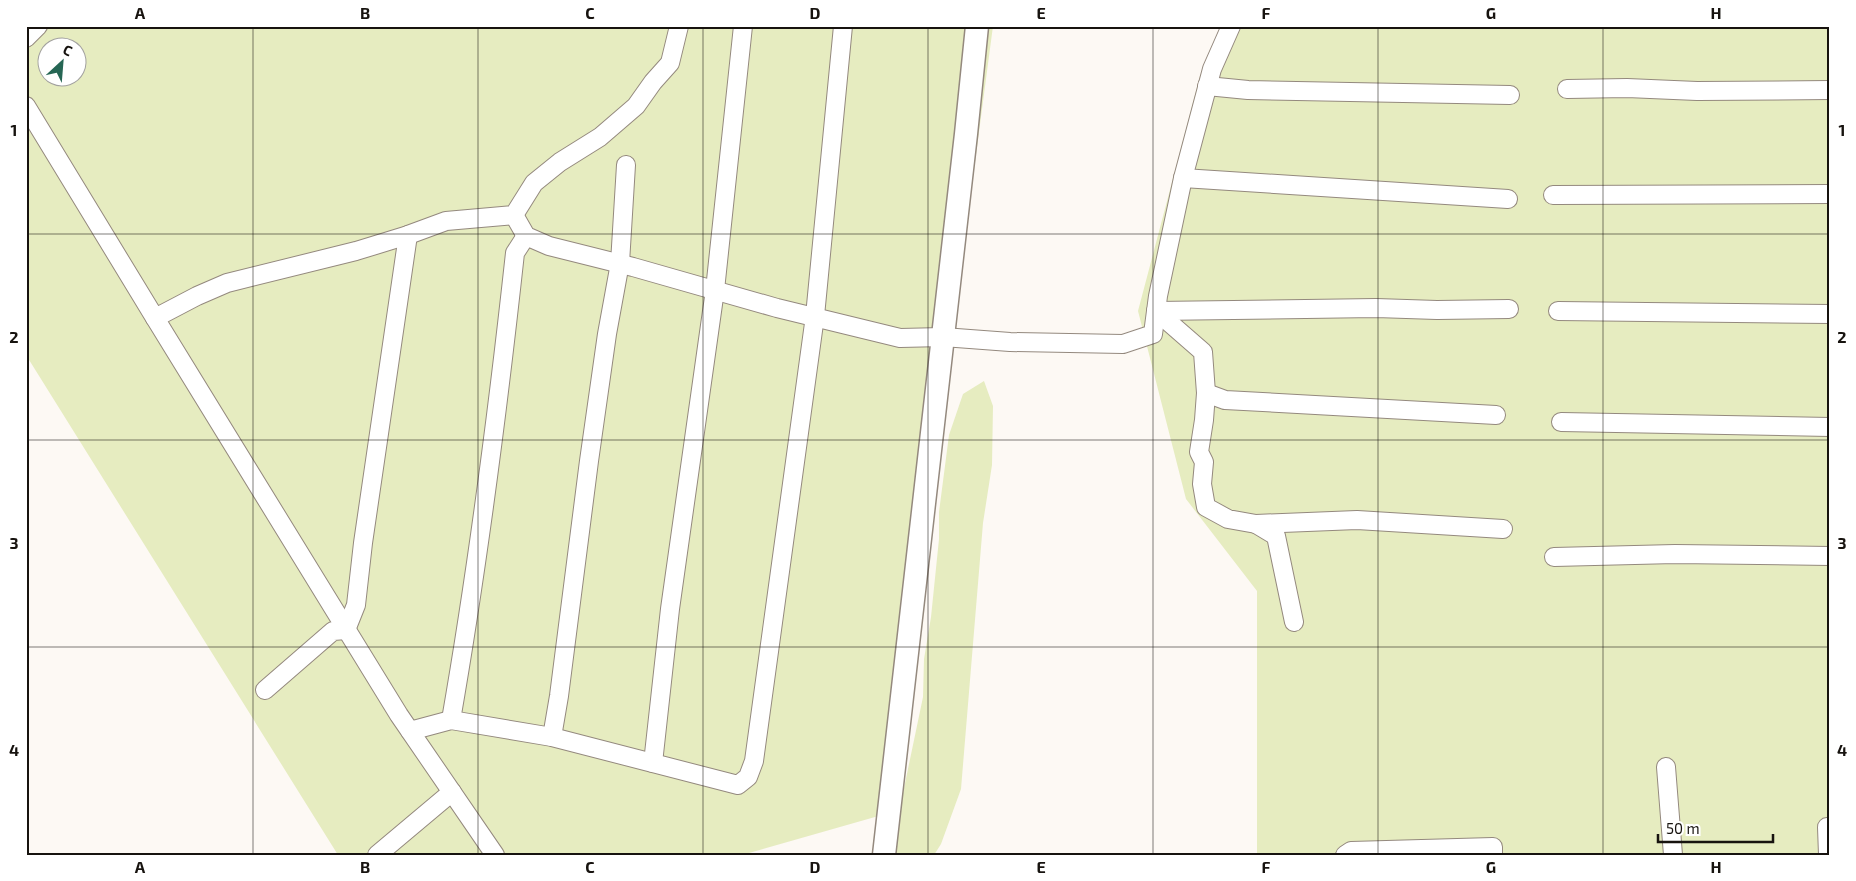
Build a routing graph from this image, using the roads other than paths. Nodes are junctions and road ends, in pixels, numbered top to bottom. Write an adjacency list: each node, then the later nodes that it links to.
1 (38, 26): 7 (street)
2 (679, 26): 18 (street)
3 (743, 26): 22 (street)
4 (843, 26): 27 (street)
5 (976, 26): 29 (street)
6 (1231, 26): 8 (street)
7 (26, 38)
8 (1207, 86): 11 (street); 14 (street)
9 (1567, 89): 10 (street)
10 (1830, 90)
11 (1510, 95)
12 (26, 106): 28 (street)
13 (626, 165): 21 (street)
14 (1183, 178): 17 (street); 24 (street)
15 (1830, 194): 16 (street)
16 (1553, 195)
17 (1508, 199)
18 (514, 215): 19 (street); 20 (street)
19 (408, 235): 28 (street); 39 (street)
20 (526, 236): 21 (street); 41 (street)
21 (620, 263): 22 (street); 43 (street)
22 (715, 290): 27 (street); 44 (street)
23 (1509, 309): 24 (street)
24 (1156, 311): 29 (street); 30 (street)
25 (1558, 312): 26 (street)
26 (1830, 314)
27 (815, 316): 29 (street); 44 (street)
28 (155, 318): 39 (street)
29 (943, 337): 50 (street)
30 (1206, 393): 31 (street); 34 (street)
31 (1496, 415)
32 (1561, 422): 33 (street)
33 (1830, 426)
34 (1256, 524): 35 (street); 38 (street)
35 (1503, 529)
36 (1830, 556): 37 (street)
37 (1554, 557)
38 (1294, 622)
39 (346, 630): 40 (street); 42 (street)
40 (265, 690)
41 (451, 720): 42 (street); 43 (street)
42 (410, 730): 46 (street)
43 (552, 737): 44 (street)
44 (653, 764)
45 (1666, 767): 53 (street)
46 (452, 792): 48 (street); 49 (street)
47 (1827, 827): 54 (street)
48 (377, 855)
49 (495, 855)
50 (884, 855)
51 (1345, 855): 52 (street)
52 (1493, 855)
53 (1673, 855)
54 (1828, 855)

